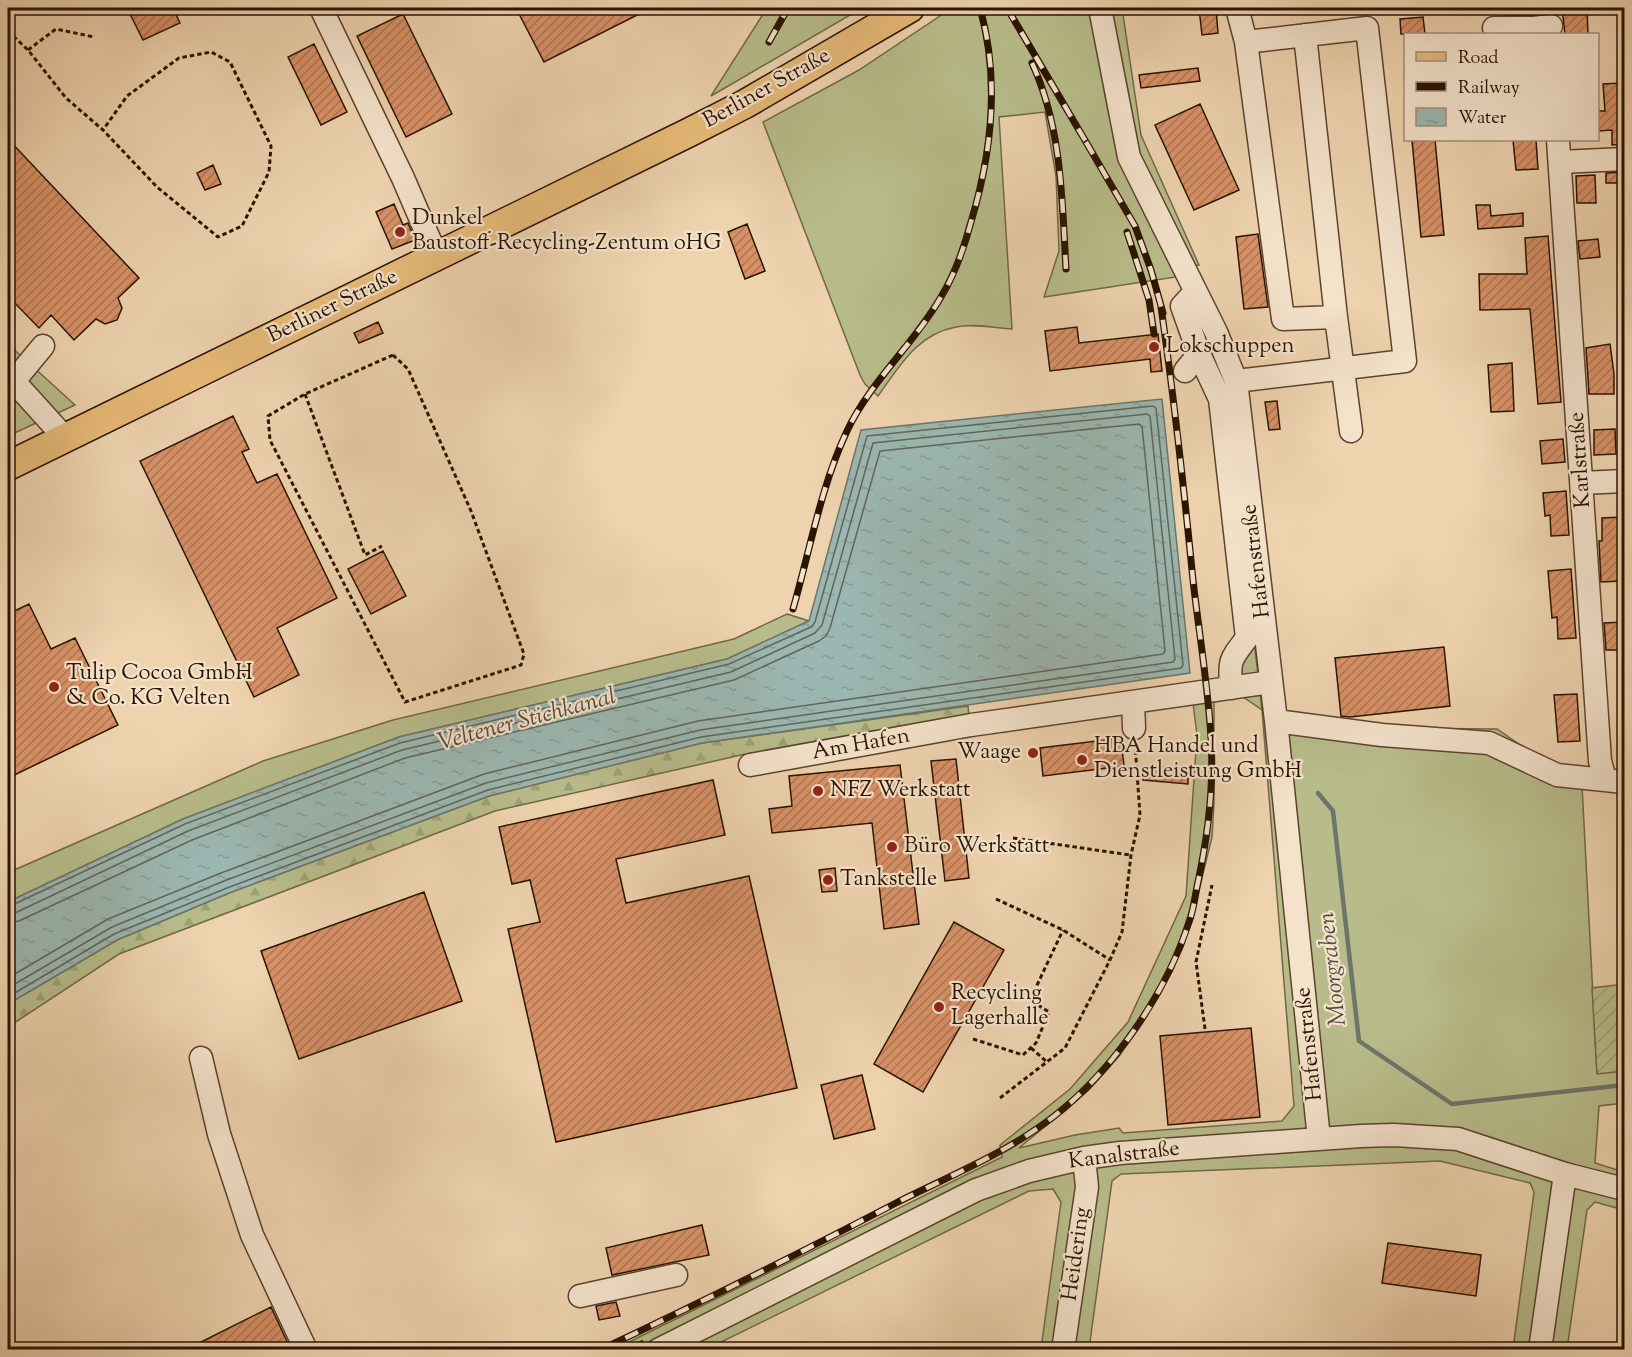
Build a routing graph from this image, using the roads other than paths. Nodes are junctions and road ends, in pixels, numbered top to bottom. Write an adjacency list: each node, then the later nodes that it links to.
1 (321, 8): 12 (street)
2 (910, 8): 12 (main road, Berliner Straße)
3 (1100, 8): 13 (street, Hafenstraße)
4 (1237, 8): 8 (street)
5 (1550, 22): 6 (street)
6 (1494, 28)
7 (1305, 35): 8 (street); 14 (street); 16 (street)
8 (1246, 42): 14 (street)
9 (1558, 141): 11 (street, Karlstraße)
10 (1624, 159): 11 (street)
11 (1560, 162): 23 (street, Karlstraße)
12 (437, 257): 20 (main road, Berliner Straße)
13 (1195, 292): 18 (street, Hafenstraße); 25 (street)
14 (1336, 317): 16 (street)
15 (43, 346): 17 (street)
16 (1342, 368): 18 (street); 19 (street)
17 (11, 378): 20 (street)
18 (1236, 381): 24 (street, Hafenstraße)
19 (1351, 431)
20 (65, 438): 21 (main road, Berliner Straße)
21 (8, 466)
22 (1624, 481): 23 (street)
23 (1582, 483): 30 (street, Karlstraße)
24 (1271, 682): 25 (street); 27 (street, Hafenstraße)
25 (1228, 688): 26 (street, Am Hafen)
26 (1133, 702): 28 (street); 29 (street, Am Hafen)
27 (1276, 721): 30 (street); 32 (street, Hafenstraße)
28 (1134, 728)
29 (750, 765)
30 (1615, 781)
31 (201, 1058): 38 (street)
32 (1320, 1139): 33 (street, Kanalstraße); 34 (street, Kanalstraße)
33 (1084, 1158): 39 (street, Kanalstraße); 40 (street, Heidering)
34 (1565, 1174): 35 (street, Kanalstraße); 41 (street)
35 (1624, 1189)
36 (676, 1275): 37 (street)
37 (580, 1296)
38 (306, 1350)
39 (658, 1350)
40 (1063, 1350)
41 (1540, 1350)

